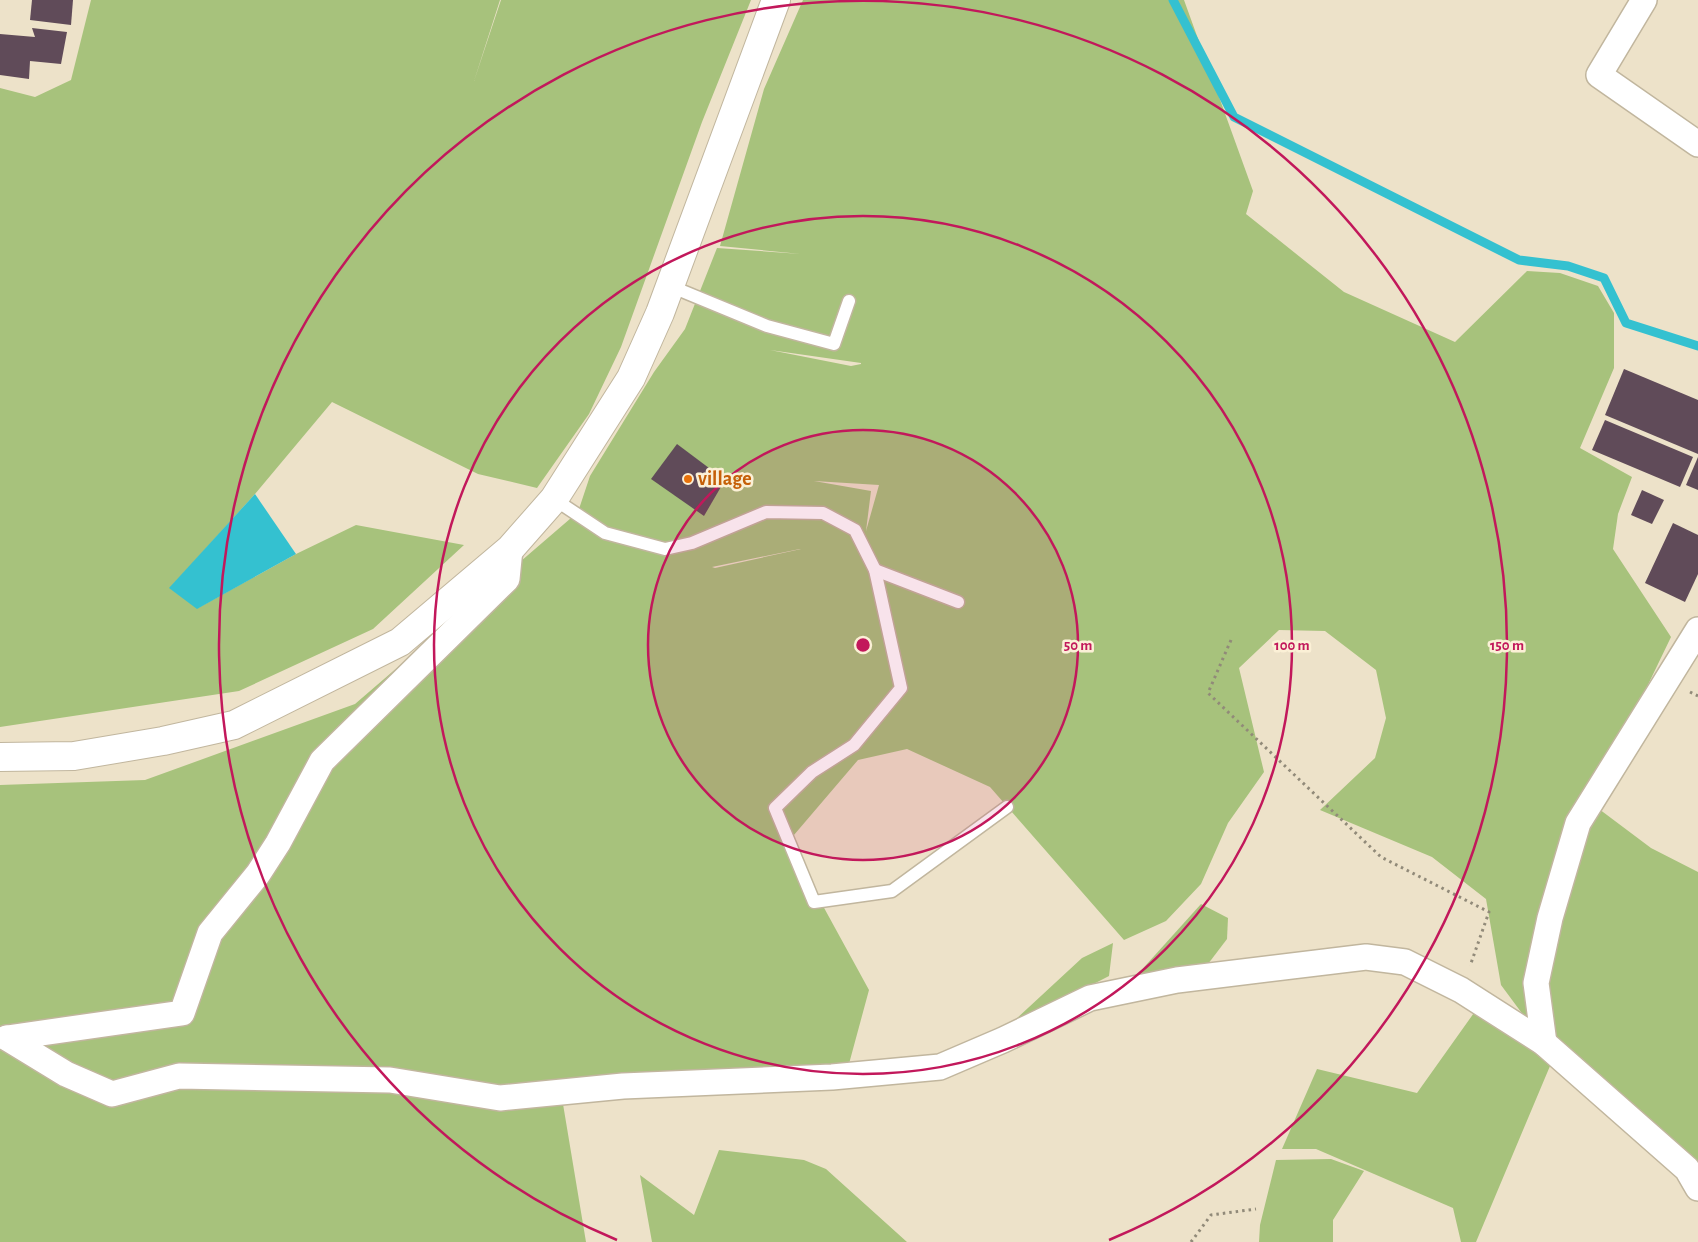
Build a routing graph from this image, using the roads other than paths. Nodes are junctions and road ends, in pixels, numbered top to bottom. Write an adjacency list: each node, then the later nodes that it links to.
1 (776, 0): 4 (street)
2 (1644, 0): 3 (street)
3 (1698, 144)
4 (670, 286): 5 (lane); 6 (street)
5 (849, 301)
6 (554, 499): 7 (street); 8 (lane)
7 (510, 549): 11 (street); 13 (street)
8 (875, 570): 9 (lane); 12 (lane)
9 (958, 602)
10 (1698, 630): 13 (street)
11 (0, 757)
12 (1007, 807)
13 (1544, 1043): 14 (street)
14 (1698, 1188)

